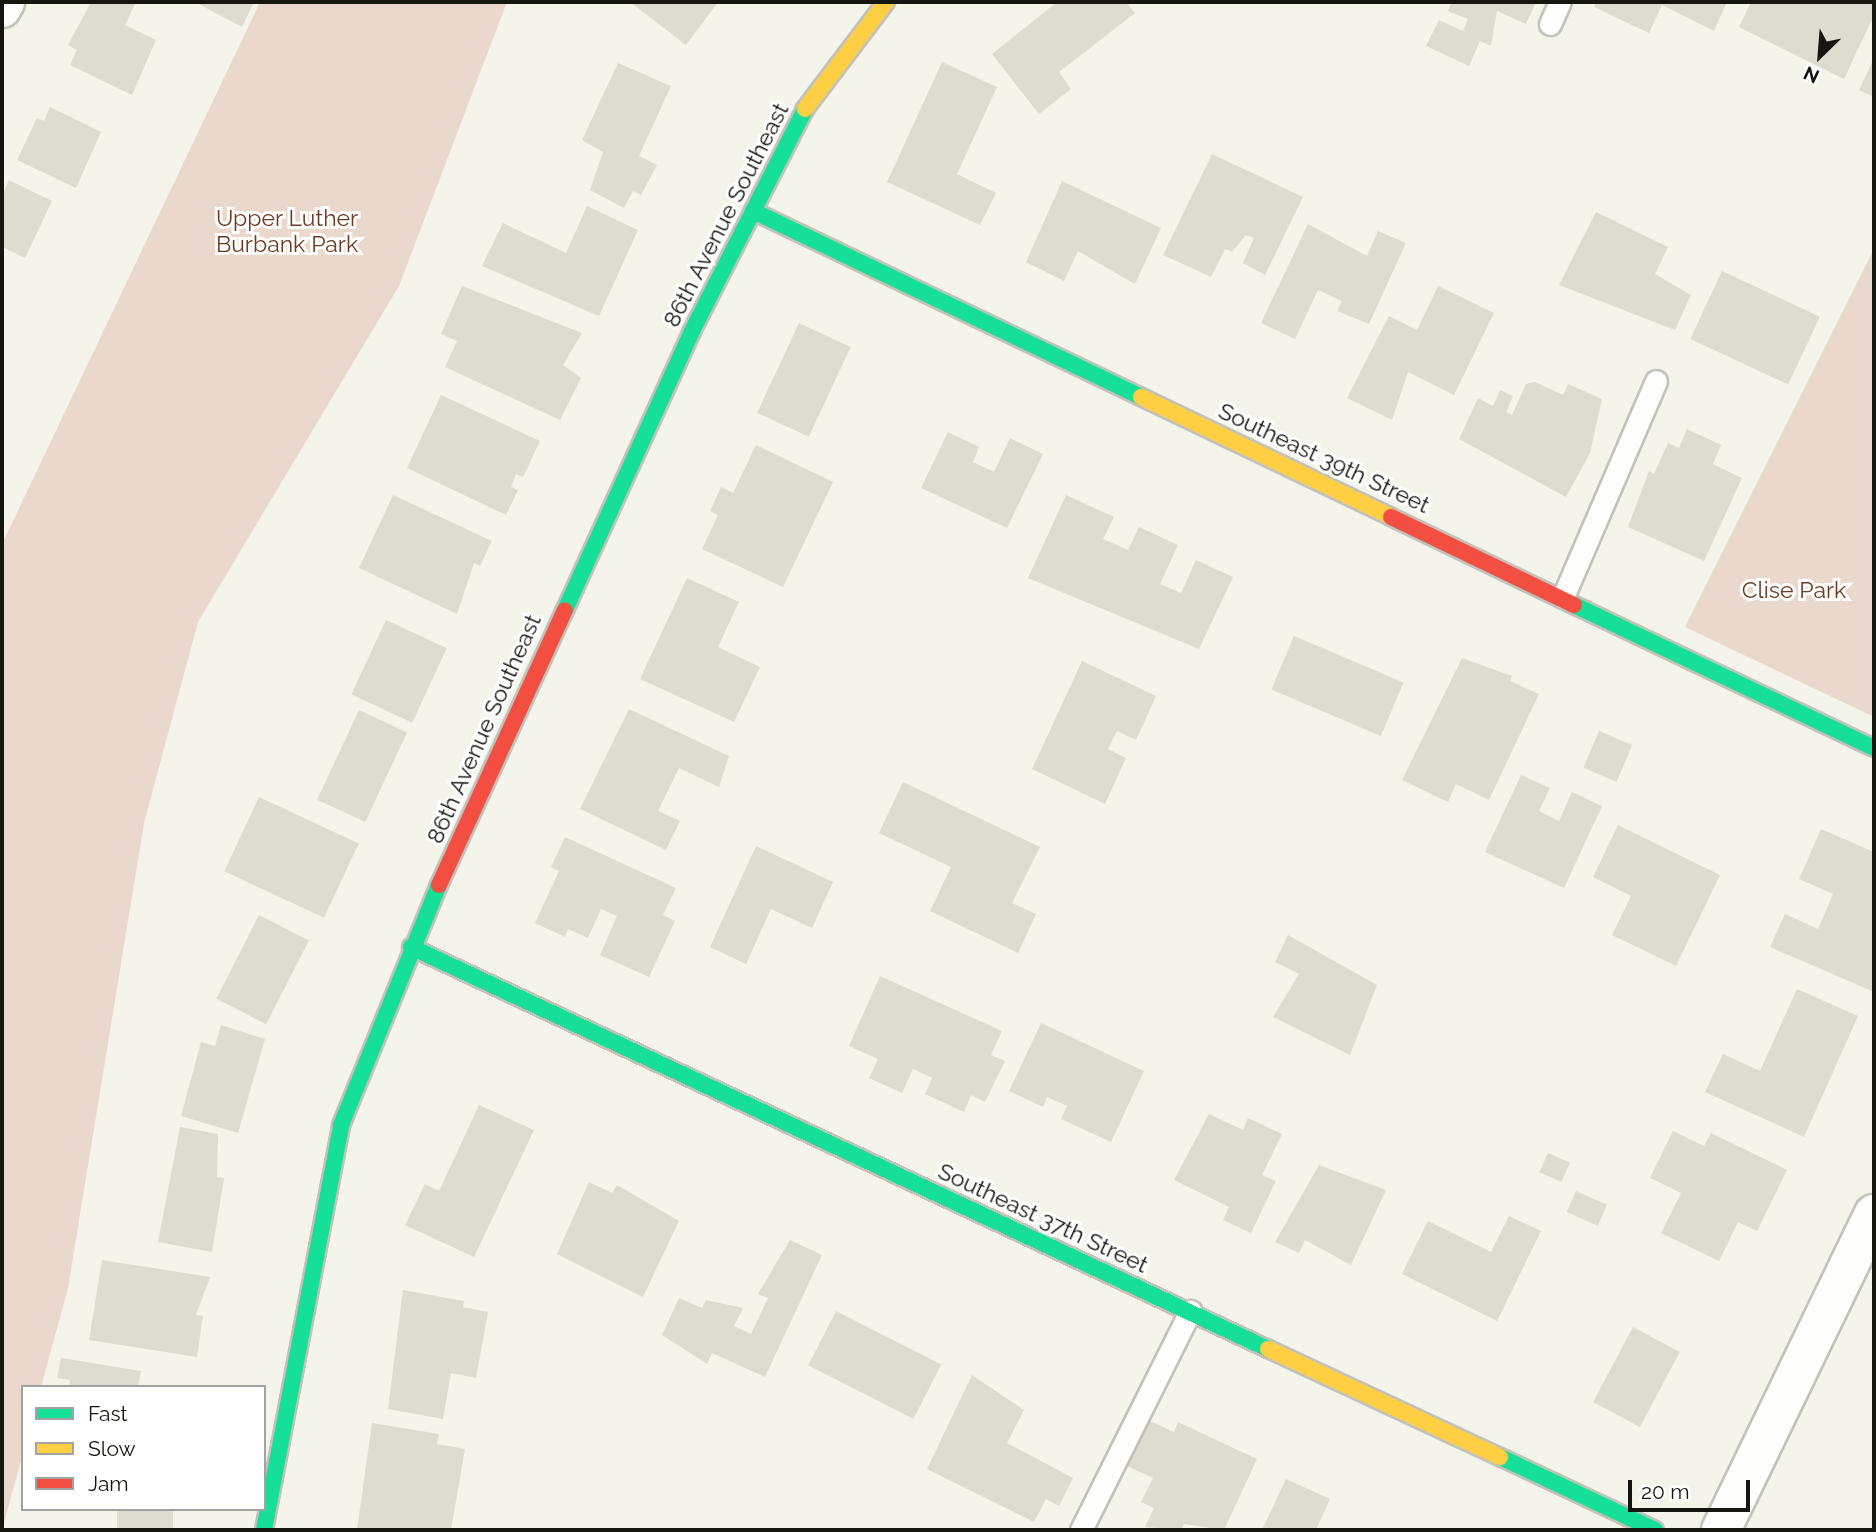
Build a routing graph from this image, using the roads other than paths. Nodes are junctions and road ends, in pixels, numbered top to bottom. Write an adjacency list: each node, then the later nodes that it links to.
1 (5, 2): 4 (street)
2 (886, 2): 6 (street, 86th Avenue Southeast)
3 (1560, 2): 5 (lane)
4 (2, 8)
5 (1550, 24)
6 (753, 211): 8 (street, Southeast 39th Street); 10 (street, 86th Avenue Southeast)
7 (1656, 381): 8 (lane)
8 (1563, 597): 9 (street, Southeast 39th Street)
9 (1874, 748)
10 (411, 947): 12 (street, Southeast 37th Street); 13 (street, 86th Avenue Southeast)
11 (1874, 1213): 16 (street)
12 (1190, 1311): 14 (lane); 15 (street, Southeast 37th Street)
13 (264, 1530)
14 (1081, 1530)
15 (1655, 1530)
16 (1721, 1530)

